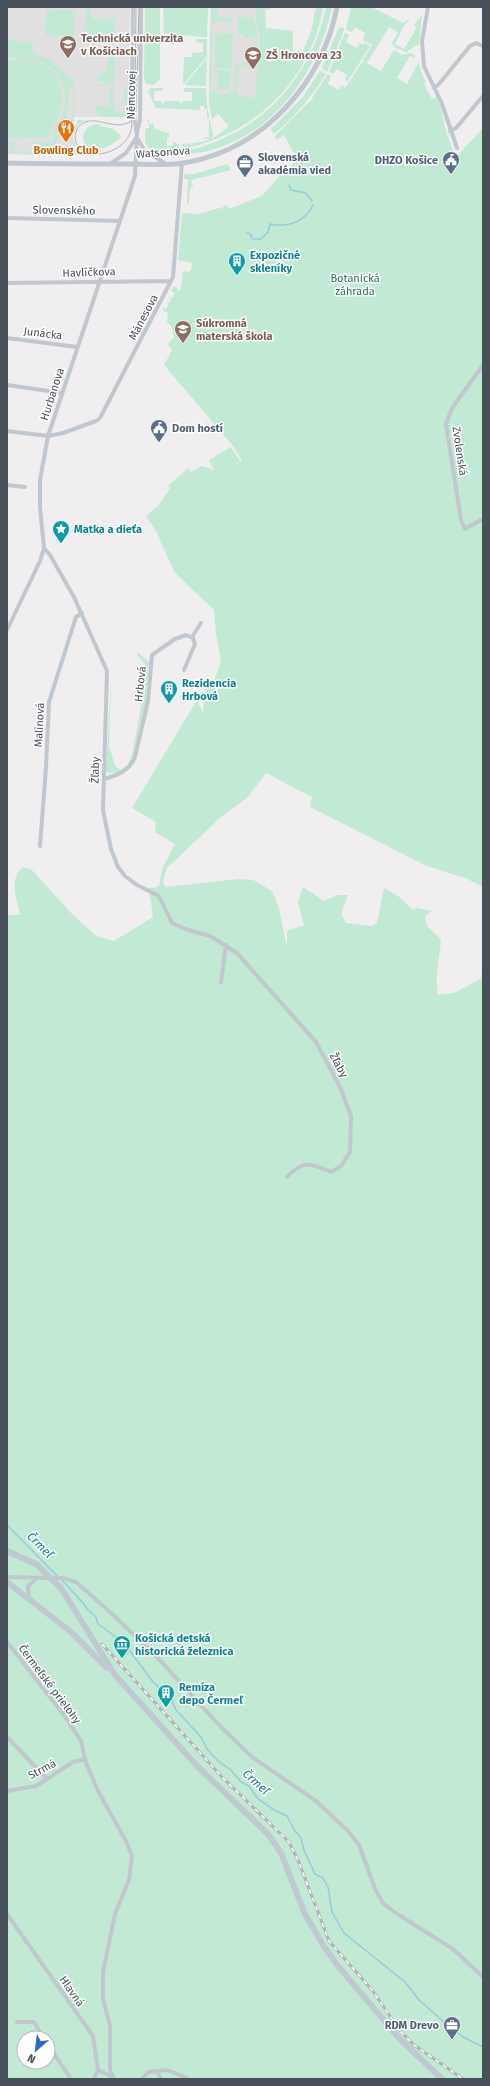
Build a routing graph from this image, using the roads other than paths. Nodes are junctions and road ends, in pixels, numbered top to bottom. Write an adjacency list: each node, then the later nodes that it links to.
1 (134, 7): 9 (street, Němcovej)
2 (141, 7): 9 (street, Němcovej)
3 (337, 7): 12 (street, Watsonova)
4 (428, 7): 6 (street)
5 (483, 46): 6 (street)
6 (434, 88): 8 (street)
7 (483, 96): 8 (street)
8 (450, 131): 10 (street)
9 (137, 136): 13 (street, Němcovej); 14 (street, Němcovej); 15 (street)
10 (457, 148)
11 (7, 163): 15 (street, Watsonova)
12 (182, 163): 14 (street, Watsonova); 19 (street, Mánesova)
13 (137, 164): 14 (street, Watsonova); 15 (street, Watsonova); 17 (street, Hurbanova)
14 (166, 164)
15 (106, 165)
16 (7, 218): 17 (street, Slovenského)
17 (120, 221): 18 (street, Hurbanova)
18 (100, 281): 19 (street, Havlíčkova); 20 (street, Havlíčkova); 22 (street, Hurbanova)
19 (172, 281): 27 (street, Mánesova)
20 (7, 283)
21 (7, 338): 22 (street, Junácka)
22 (77, 347): 25 (street, Hurbanova)
23 (483, 365): 30 (street, Zvolenská)
24 (7, 385): 25 (street)
25 (62, 393): 27 (street, Hurbanova)
26 (7, 431): 27 (street)
27 (48, 436): 31 (street, Hurbanova)
28 (7, 485): 29 (street)
29 (25, 487)
30 (483, 519)
31 (44, 548): 32 (street, Žľaby); 34 (street, Hurbanova)
32 (82, 612): 37 (street, Žľaby); 38 (street, Malinová)
33 (200, 623): 35 (street)
34 (7, 630)
35 (192, 637): 36 (street); 37 (street, Hrbová)
36 (184, 670)
37 (104, 778): 39 (street, Žľaby)
38 (40, 846)
39 (226, 945): 40 (street); 41 (street, Žľaby)
40 (222, 982)
41 (287, 1177)
42 (7, 1551): 49 (main road)
43 (7, 1577): 44 (street)
44 (38, 1578): 46 (street); 56 (street, bridge)
45 (7, 1582): 46 (main road)
46 (29, 1599): 48 (main road)
47 (7, 1642): 52 (street, Čermeľské prielohy)
48 (88, 1647): 49 (main road); 50 (main road)
49 (97, 1647): 50 (main road)
50 (116, 1676): 68 (main road)
51 (7, 1737): 53 (street)
52 (85, 1759): 53 (street, Strmá); 62 (street, Čermeľské prielohy)
53 (47, 1779): 54 (street, Strmá)
54 (7, 1791)
55 (7, 1914): 60 (street, Hlavná)
56 (483, 1977)
57 (17, 2022): 58 (street)
58 (38, 2030)
59 (56, 2057): 63 (street)
60 (98, 2070): 62 (street); 64 (street)
61 (157, 2072): 65 (street); 66 (street); 67 (street)
62 (113, 2078)
63 (71, 2079)
64 (94, 2079)
65 (141, 2079)
66 (161, 2079)
67 (189, 2079)
68 (442, 2079)

